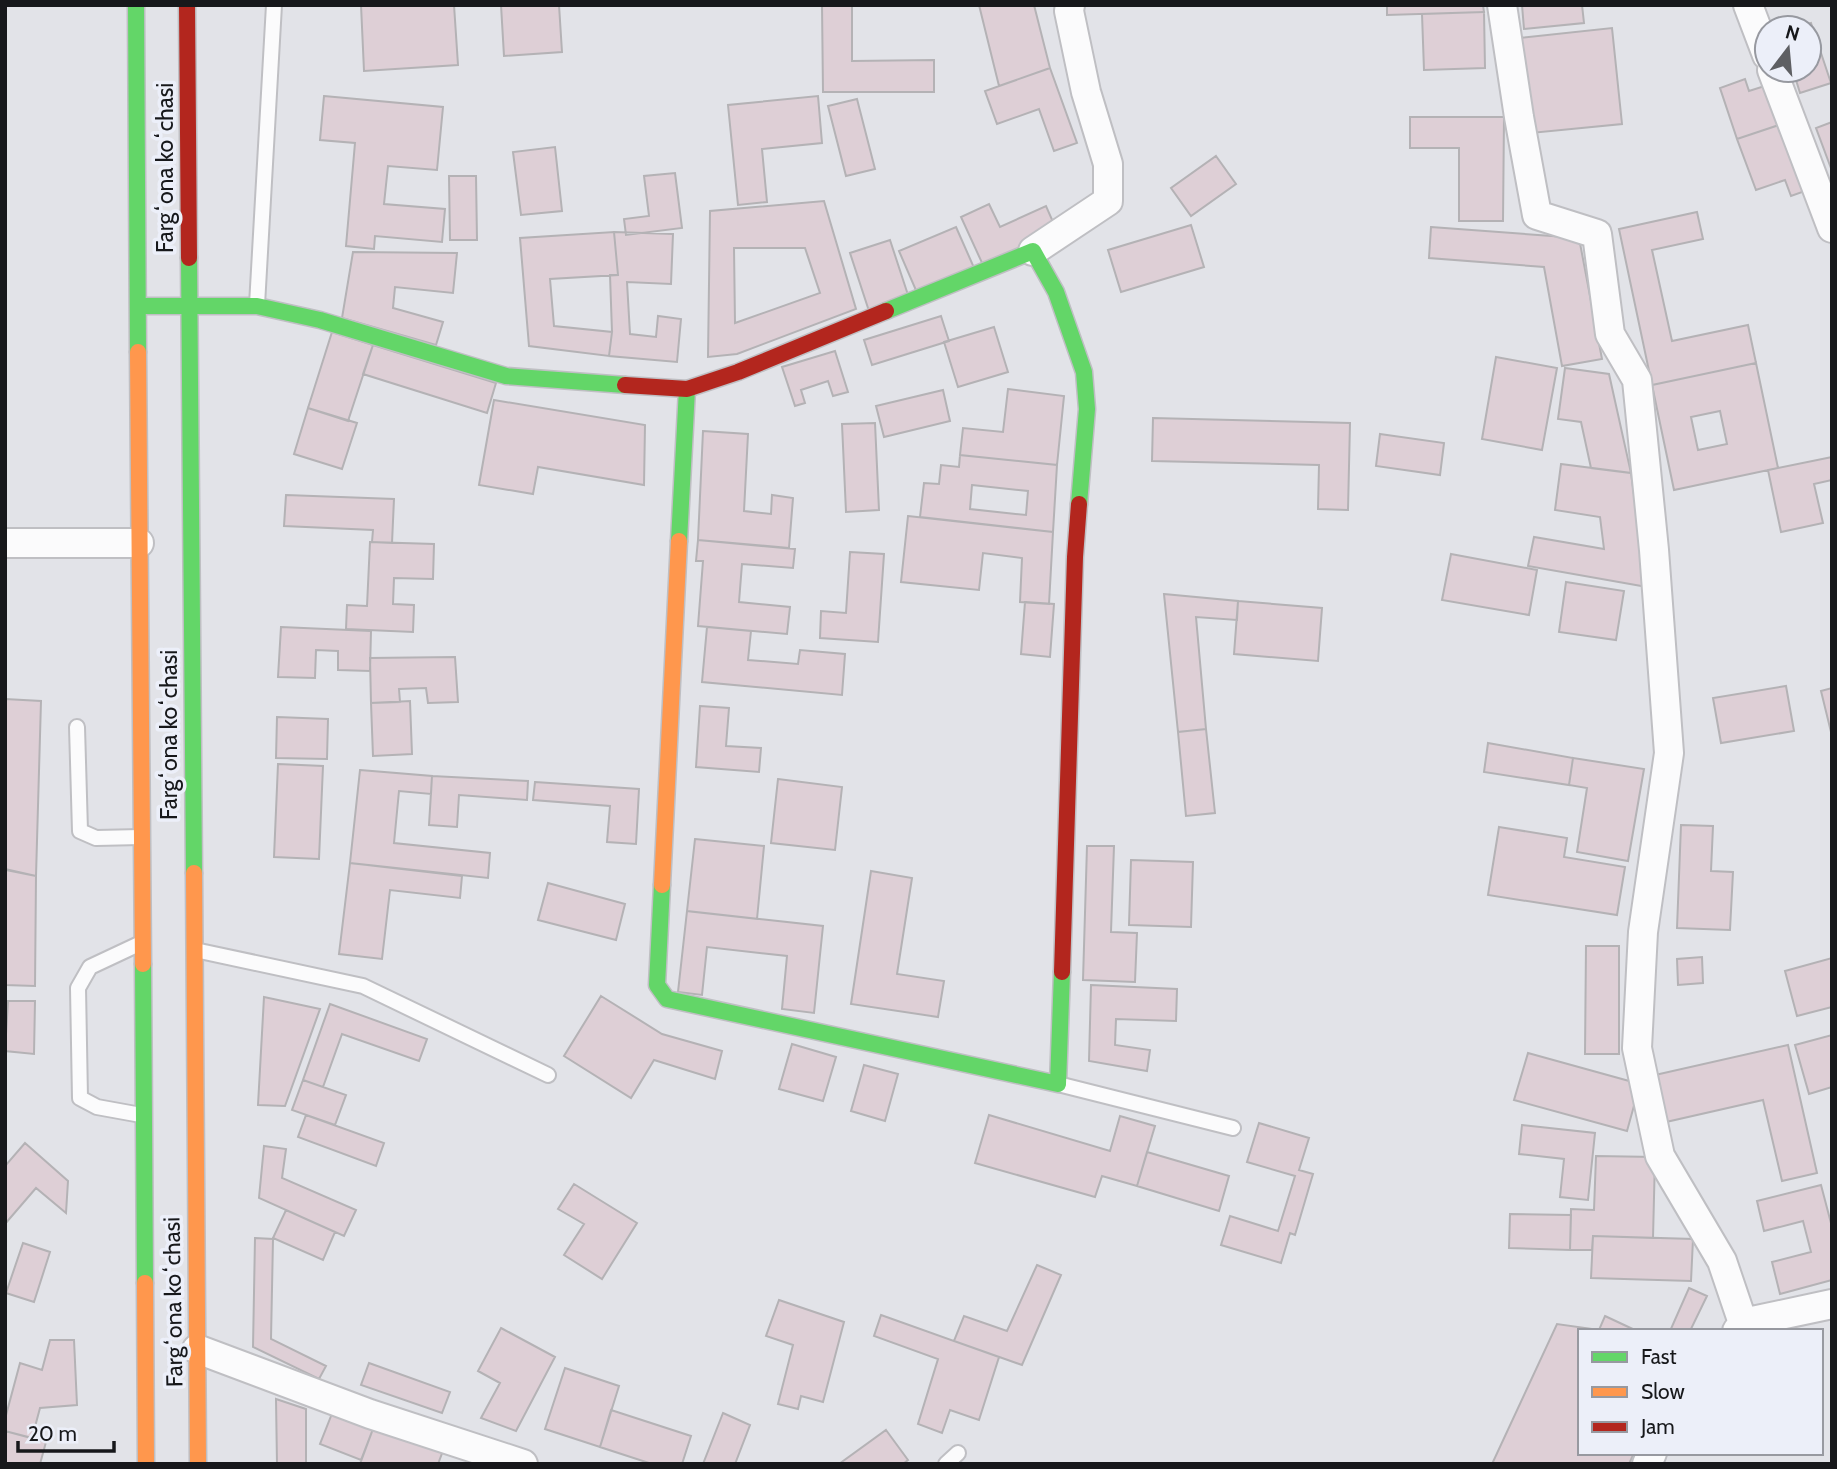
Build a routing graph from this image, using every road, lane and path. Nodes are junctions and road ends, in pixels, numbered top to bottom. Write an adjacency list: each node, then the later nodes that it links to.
1 (136, 5): 9 (main road, Fargʻona koʻchasi)
2 (187, 5): 10 (main road, Fargʻona koʻchasi)
3 (274, 5): 11 (lane)
4 (1070, 5): 8 (street)
5 (1502, 5): 24 (street)
6 (1777, 84): 7 (street)
7 (1832, 228)
8 (1033, 251): 12 (main road); 20 (main road)
9 (139, 306): 10 (main road); 14 (main road, Fargʻona koʻchasi)
10 (189, 306): 11 (main road); 18 (main road, Fargʻona koʻchasi)
11 (257, 306): 12 (main road)
12 (687, 390): 20 (main road)
13 (5, 543): 14 (street)
14 (139, 543): 16 (main road, Fargʻona koʻchasi)
15 (77, 727): 16 (lane)
16 (141, 837): 17 (main road, Fargʻona koʻchasi)
17 (142, 943): 21 (main road, Fargʻona koʻchasi); 21 (lane)
18 (193, 950): 19 (lane); 25 (main road, Fargʻona koʻchasi)
19 (548, 1075)
20 (1058, 1084): 22 (lane)
21 (143, 1116): 27 (main road, Fargʻona koʻchasi)
22 (1233, 1128)
23 (1832, 1304): 24 (street)
24 (1740, 1327)
25 (197, 1349): 28 (main road, Fargʻona koʻchasi); 29 (street)
26 (958, 1453): 30 (lane)
27 (146, 1464)
28 (198, 1464)
29 (523, 1464)
30 (946, 1464)

